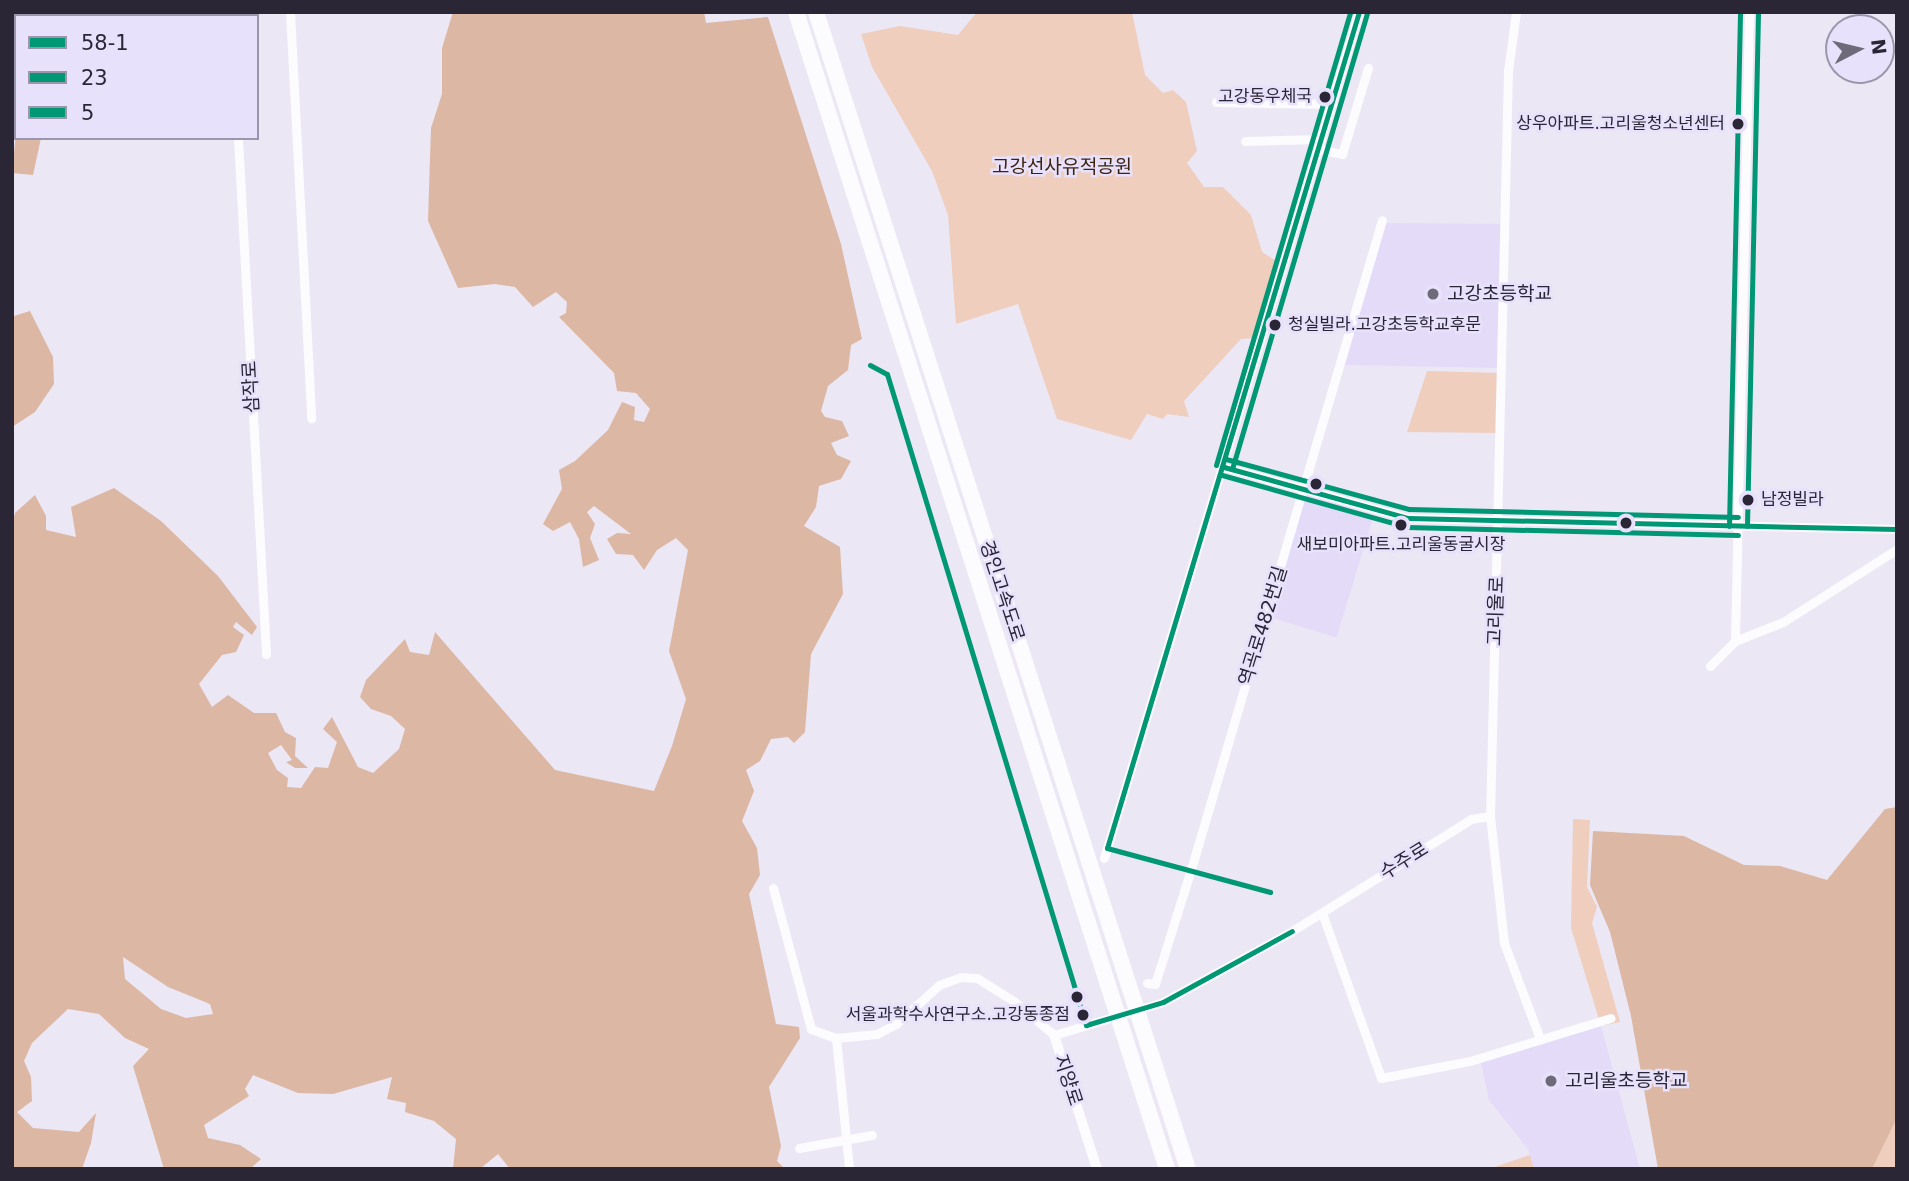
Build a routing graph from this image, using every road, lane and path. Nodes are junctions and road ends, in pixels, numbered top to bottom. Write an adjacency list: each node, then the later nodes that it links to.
1 (290, 12): 14 (street)
2 (796, 12): 38 (highway, 경인고속도로)
3 (816, 12): 39 (highway, 경인고속도로)
4 (1359, 12): 9 (street)
5 (1516, 12): 17 (street, 고리울로)
6 (1749, 12): 18 (street)
7 (1368, 68): 12 (street)
8 (1216, 102): 9 (street)
9 (1332, 104): 12 (street)
10 (238, 140): 22 (street, 삼작로)
11 (1245, 141): 12 (street)
12 (1320, 144): 15 (street)
13 (1382, 220): 16 (street, 역곡로482번길)
14 (311, 418)
15 (1224, 467): 16 (street); 25 (street)
16 (1304, 491): 17 (street); 28 (street, 역곡로482번길)
17 (1499, 520): 18 (street); 24 (street, 고리울로)
18 (1738, 526): 19 (street); 21 (street)
19 (1897, 529)
20 (1897, 549): 21 (street)
21 (1735, 641): 23 (street)
22 (266, 654)
23 (1710, 666)
24 (1490, 816): 27 (street, 수주로); 32 (street, 고리울로)
25 (1104, 858)
26 (773, 888): 31 (street)
27 (1322, 913): 30 (street, 수주로); 32 (street)
28 (1147, 984)
29 (1611, 1018): 32 (street)
30 (1054, 1035): 31 (street, 지양로); 37 (street, 지양로)
31 (836, 1038): 34 (street)
32 (1540, 1039)
33 (872, 1135): 34 (street)
34 (846, 1139): 35 (street); 36 (street)
35 (799, 1148)
36 (849, 1169)
37 (1097, 1169)
38 (1167, 1169)
39 (1188, 1169)

